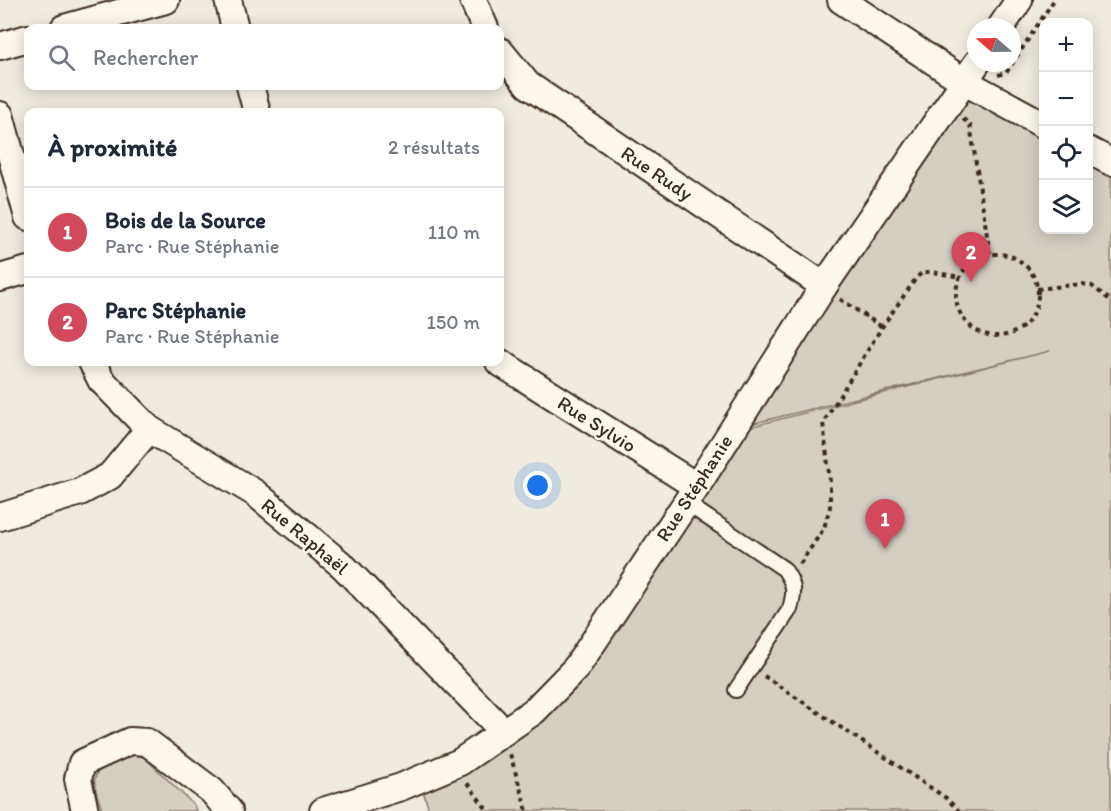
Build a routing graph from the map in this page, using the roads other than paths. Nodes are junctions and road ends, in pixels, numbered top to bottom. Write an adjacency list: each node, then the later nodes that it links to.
1 (166, 0): 7 (street)
2 (228, 0): 8 (street)
3 (473, 0): 9 (street)
4 (841, 0): 13 (street)
5 (1019, 0): 6 (street)
6 (1007, 18)
7 (79, 24)
8 (234, 24)
9 (483, 24)
10 (24, 39): 11 (street)
11 (0, 46)
12 (504, 56): 23 (street, Rue Rudy)
13 (971, 73): 17 (street); 23 (street, Rue Stéphanie)
14 (251, 90): 15 (street)
15 (256, 108)
16 (0, 115): 20 (street)
17 (1039, 121)
18 (1093, 152): 19 (street)
19 (1111, 162)
20 (24, 202)
21 (24, 271): 22 (street)
22 (0, 278)
23 (824, 286): 27 (street, Rue Stéphanie)
24 (504, 365): 27 (street, Rue Sylvio)
25 (94, 366): 26 (street, Rue Raphaël)
26 (149, 429): 28 (street); 30 (street, Rue Raphaël)
27 (691, 495): 29 (lane); 30 (street, Rue Stéphanie)
28 (0, 517)
29 (736, 690)
30 (504, 732): 33 (street, Rue Stéphanie)
31 (85, 811): 32 (street)
32 (229, 811)
33 (323, 811)

